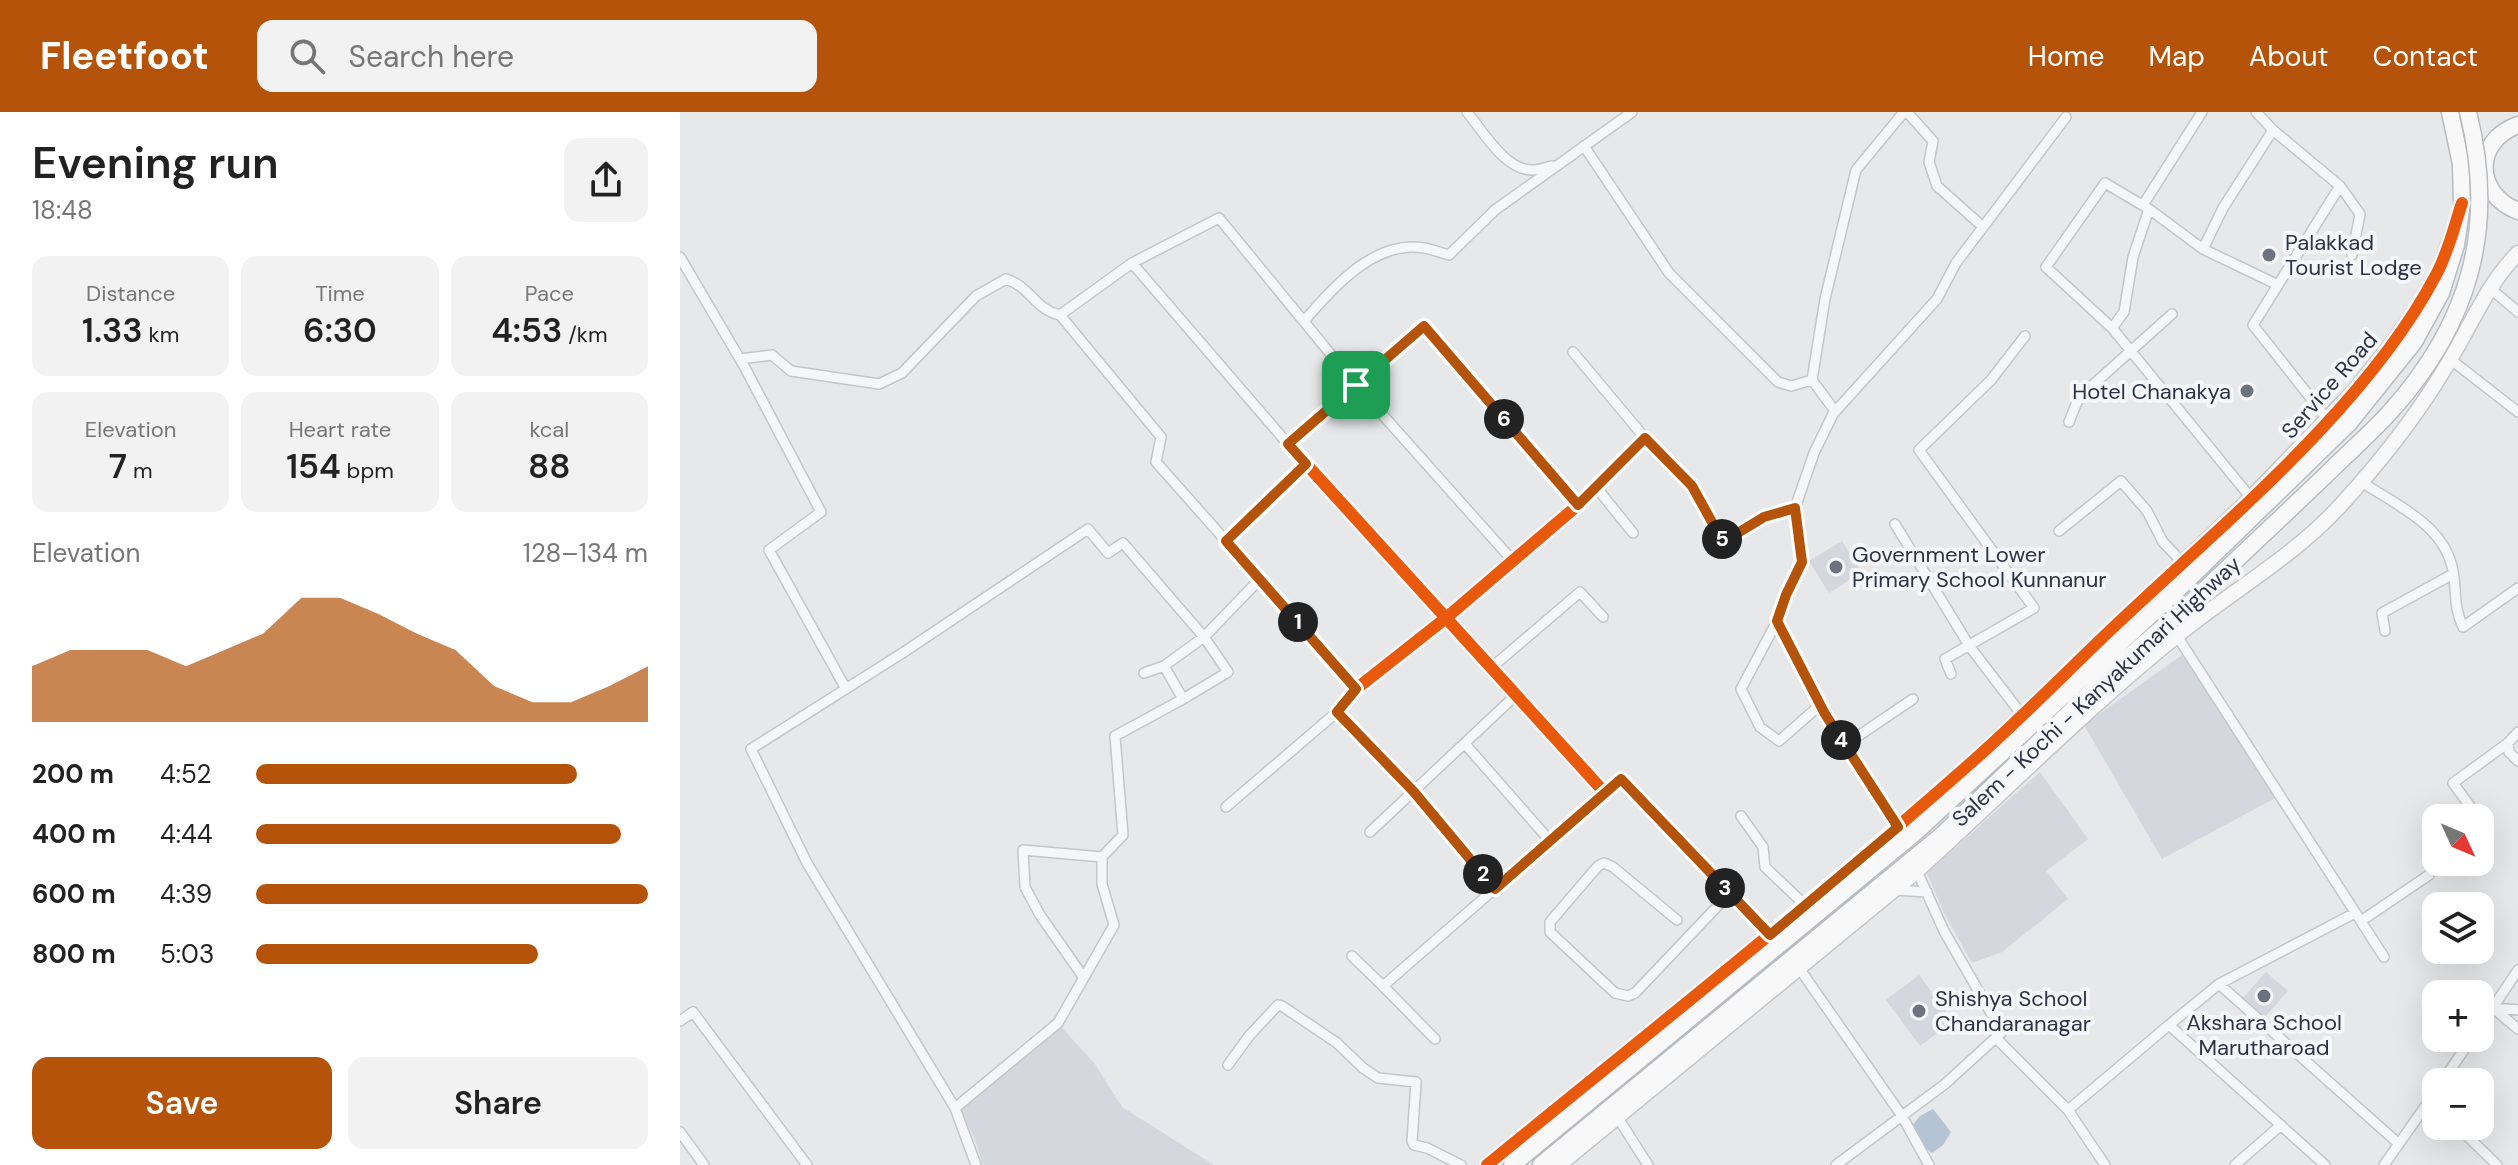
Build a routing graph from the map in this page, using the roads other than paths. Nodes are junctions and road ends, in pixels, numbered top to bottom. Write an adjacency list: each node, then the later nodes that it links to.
1 (1467, 112): 12 (street)
2 (1632, 112): 10 (street)
3 (1906, 112): 18 (street); 36 (street)
4 (2202, 112): 16 (street)
5 (2256, 112): 9 (street)
6 (2455, 112): 11 (highway, Salem - Kochi - Kanyakumari Highway); 134 (highway, Salem - Kochi - Kanyakumari Highway, bridge)
7 (2066, 117): 18 (street)
8 (2518, 125): 13 (highway)
9 (2273, 130): 14 (street); 19 (street)
10 (1584, 146): 12 (street); 36 (street)
11 (2461, 164): 13 (highway); 15 (highway, Salem - Kochi - Kanyakumari Highway)
12 (1556, 165): 29 (street)
13 (2484, 171): 17 (highway)
14 (2340, 186): 21 (street); 24 (street)
15 (2462, 203): 40 (street, Service Road); 133 (highway, Salem - Kochi - Kanyakumari Highway)
16 (2146, 207): 19 (street); 30 (street); 30 (street)
17 (2518, 211)
18 (1982, 226): 38 (street)
19 (2203, 249): 24 (street)
20 (2518, 253): 25 (street)
21 (2352, 255)
22 (680, 257): 34 (street)
23 (1132, 263): 28 (street); 29 (street); 43 (street)
24 (2278, 285): 40 (street)
25 (2491, 289): 26 (street); 35 (street)
26 (2518, 312)
27 (2172, 314): 32 (street)
28 (1060, 315): 34 (street); 53 (street)
29 (1304, 321): 37 (street)
30 (2112, 328): 32 (street)
31 (2025, 336): 65 (street)
32 (2129, 351): 41 (street); 47 (street)
33 (1573, 352): 42 (street)
34 (740, 359): 70 (street)
35 (2450, 359): 39 (street); 45 (street)
36 (1812, 380): 38 (street)
37 (1356, 385): 43 (street); 48 (street); 54 (street)
38 (1835, 411): 49 (street)
39 (2518, 412)
40 (2328, 420): 47 (street, Service Road)
41 (2069, 422)
42 (1645, 438): 46 (street); 49 (street)
43 (1288, 444): 44 (street)
44 (1306, 464): 53 (street); 60 (street)
45 (2360, 481): 56 (street); 63 (street)
46 (1596, 487): 48 (street); 52 (street)
47 (2251, 498): 55 (street, Service Road)
48 (1578, 505): 54 (street)
49 (1795, 508): 61 (street)
50 (1895, 524): 65 (street)
51 (2059, 531): 55 (street)
52 (1633, 533)
53 (1226, 541): 57 (street)
54 (1513, 561): 60 (street)
55 (2183, 563): 77 (street, Service Road)
56 (2453, 574): 58 (street); 62 (street)
57 (1260, 579): 64 (street); 71 (street)
58 (2518, 588)
59 (1603, 617): 67 (street)
60 (1446, 618): 67 (street); 71 (street)
61 (1777, 621): 75 (street); 75 (street)
62 (2385, 631)
63 (2177, 636): 92 (street); 99 (street)
64 (1204, 637): 66 (street); 70 (street); 73 (street)
65 (1970, 647): 69 (street); 77 (street)
66 (1164, 666): 68 (street); 73 (street)
67 (1491, 668): 72 (street)
68 (1144, 673)
69 (1951, 674)
70 (846, 689): 119 (street)
71 (1356, 689): 76 (street)
72 (1516, 695): 80 (street); 84 (street)
73 (1183, 699): 91 (street)
74 (1913, 699): 81 (street)
75 (1820, 705): 81 (street)
76 (1337, 712): 83 (street); 86 (street)
77 (2022, 715): 88 (street, Service Road)
78 (2518, 732): 79 (street)
79 (2508, 743): 82 (street); 85 (street)
80 (1465, 744): 83 (street); 90 (street)
81 (1845, 745): 88 (street)
82 (2518, 761)
83 (1414, 792): 89 (street); 94 (street)
84 (1605, 793): 90 (street); 97 (street)
85 (2468, 804)
86 (1226, 807)
87 (1741, 816): 98 (street)
88 (1898, 827): 98 (street, Service Road)
89 (1370, 832)
90 (1551, 842): 94 (street)
91 (1102, 857): 106 (street); 106 (street)
92 (1917, 871): 95 (street); 96 (street)
93 (2427, 876): 99 (street)
94 (1495, 889): 108 (street)
95 (1894, 890): 96 (street); 104 (street)
96 (1927, 892): 116 (street)
97 (1730, 893): 100 (street); 101 (street)
98 (1805, 905): 101 (street, Service Road)
99 (2358, 917): 103 (street); 107 (street)
100 (1677, 920)
101 (1770, 935): 132 (street, Service Road)
102 (1352, 956): 108 (street)
103 (2384, 957)
104 (1799, 968): 121 (street); 123 (street)
105 (2518, 970): 109 (street)
106 (1084, 978): 119 (street)
107 (2219, 984): 114 (street); 127 (street)
108 (1383, 986): 117 (street)
109 (2494, 1006)
110 (2494, 1008): 112 (street)
111 (2494, 1009): 115 (street)
112 (2518, 1010)
113 (680, 1021): 129 (street)
114 (2169, 1025): 120 (street); 124 (street)
115 (2518, 1029)
116 (1996, 1038): 120 (street); 121 (street)
117 (1435, 1039)
118 (1228, 1065): 131 (street)
119 (955, 1108): 130 (street)
120 (2068, 1110): 139 (street)
121 (1902, 1116): 137 (street); 138 (street)
122 (2422, 1116): 127 (street)
123 (1618, 1118): 135 (street); 136 (street)
124 (2281, 1125): 140 (street); 141 (street)
125 (680, 1132): 128 (street)
126 (2471, 1140): 143 (street)
127 (2399, 1144): 142 (street)
128 (704, 1165)
129 (807, 1165)
130 (976, 1165)
131 (1461, 1165)
132 (1487, 1165)
133 (1512, 1165)
134 (1541, 1165)
135 (1559, 1165)
136 (1648, 1165)
137 (1836, 1165)
138 (1929, 1165)
139 (2105, 1165)
140 (2235, 1165)
141 (2325, 1165)
142 (2384, 1165)
143 (2497, 1165)

